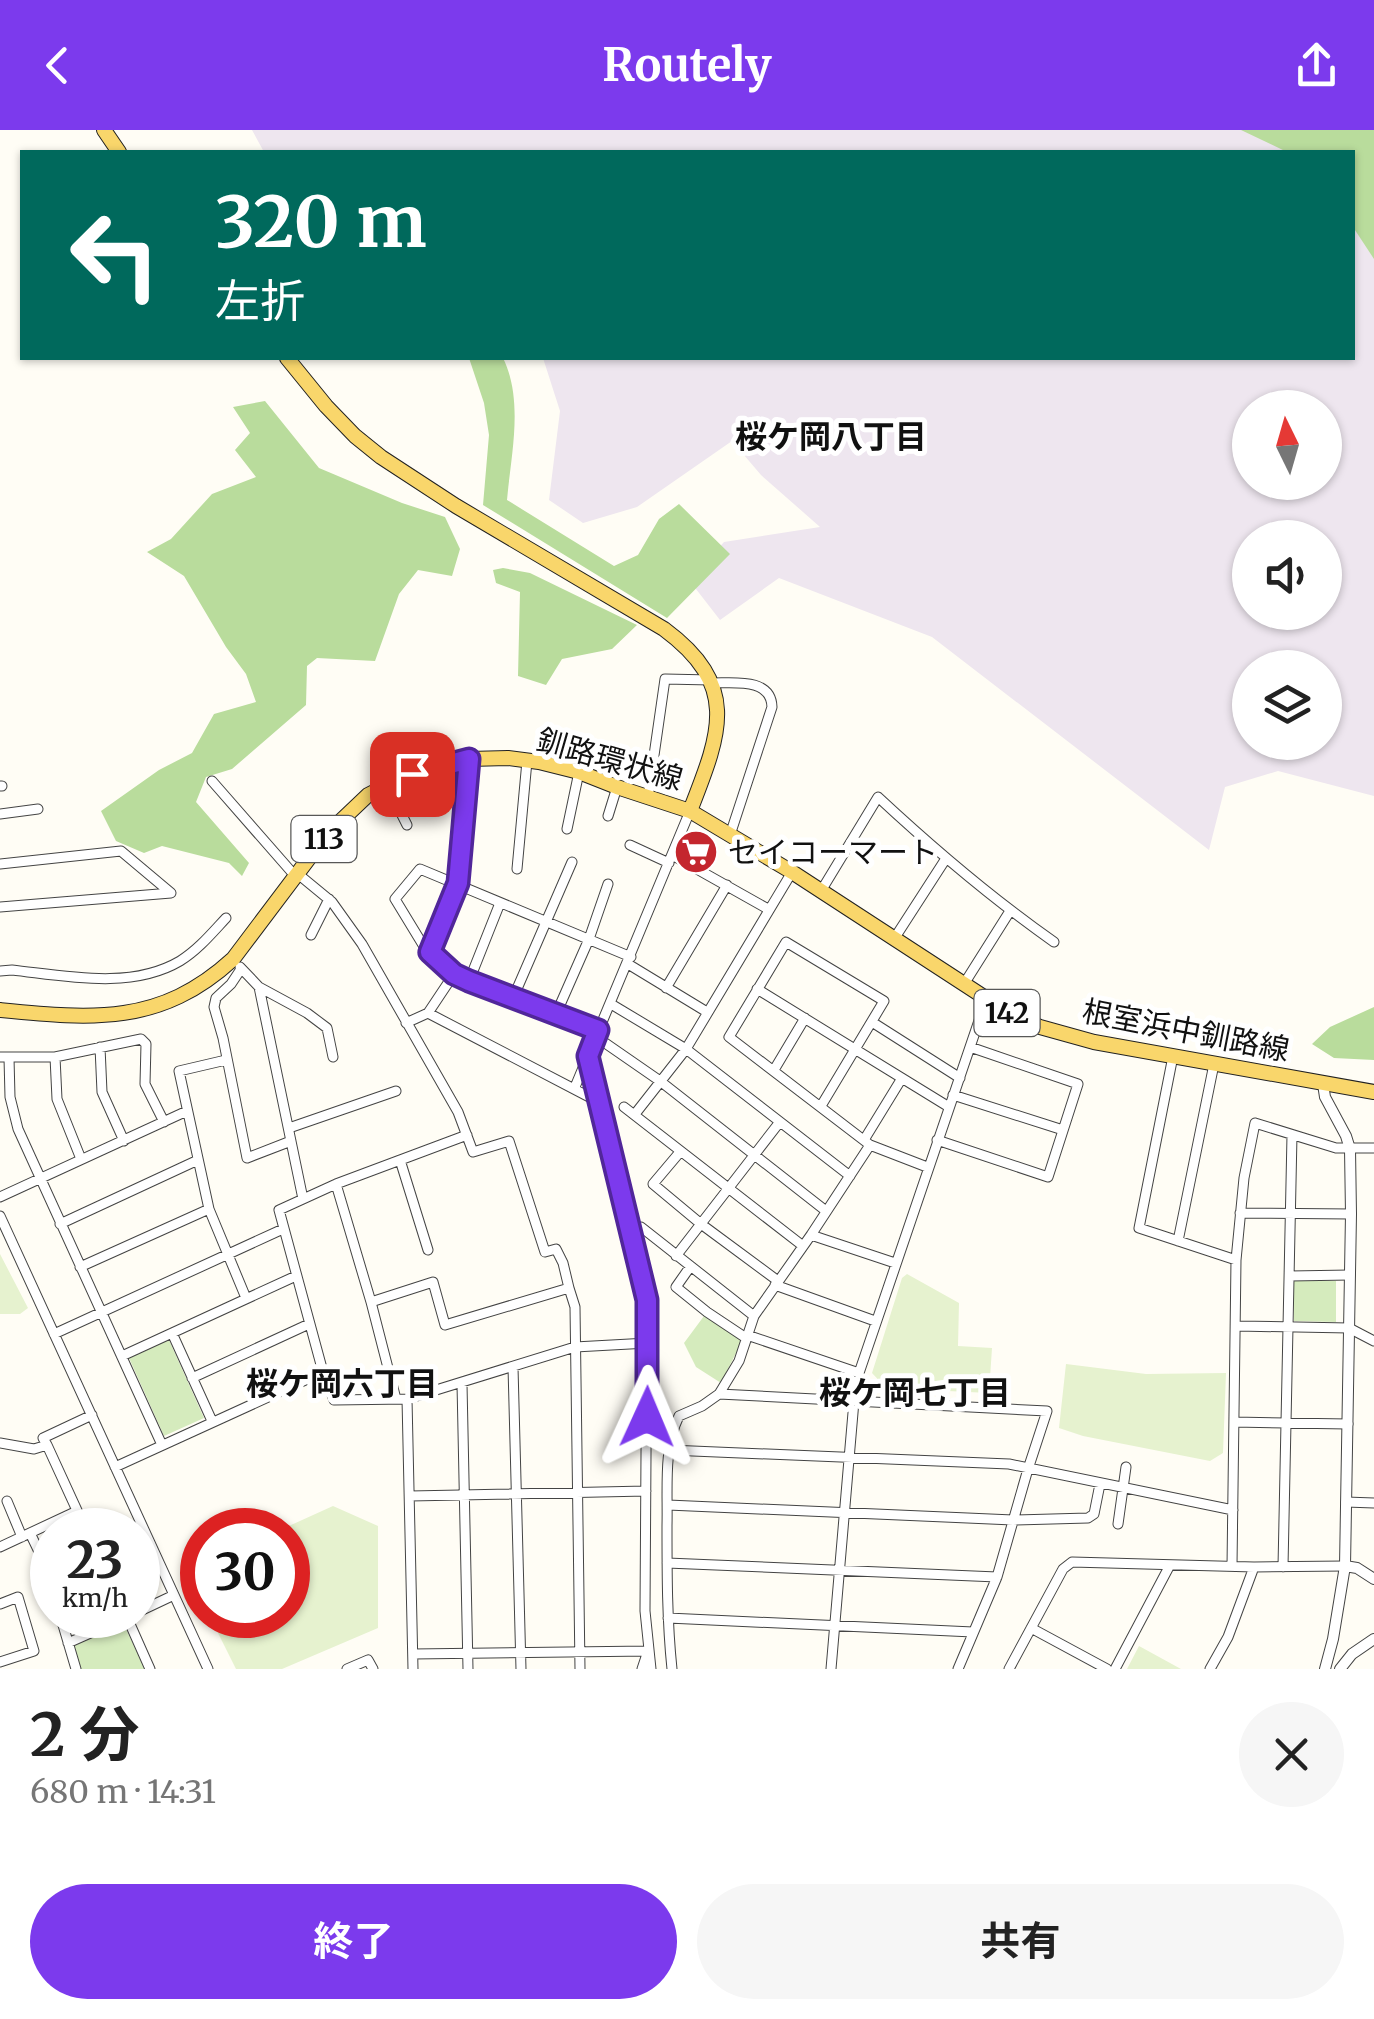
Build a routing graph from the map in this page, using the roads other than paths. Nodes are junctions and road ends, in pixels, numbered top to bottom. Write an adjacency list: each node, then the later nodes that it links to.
1 (289, 360): 2 (main road)
2 (712, 682): 9 (street); 11 (main road, 釧路環状線); 16 (street)
3 (469, 759): 4 (main road, 釧路環状線 / 113); 7 (main road, 釧路環状線 / 113); 25 (street)
4 (527, 761): 5 (main road, 釧路環状線 / 113); 22 (street)
5 (579, 772): 8 (main road, 釧路環状線 / 113); 15 (street)
6 (212, 782): 24 (street)
7 (388, 785): 14 (street); 24 (main road, 釧路環状線 / 113)
8 (616, 787): 9 (main road, 釧路環状線 / 113); 13 (street)
9 (648, 797): 11 (main road, 釧路環状線 / 113)
10 (38, 809): 12 (street)
11 (690, 811): 16 (main road, 根室浜中釧路線 / 142); 18 (street)
12 (0, 814)
13 (608, 816)
14 (407, 824)
15 (566, 829)
16 (730, 835): 23 (main road, 根室浜中釧路線 / 142)
17 (630, 845): 18 (street)
18 (671, 859): 27 (street); 41 (street)
19 (945, 860): 28 (street); 33 (street); 38 (street)
20 (572, 862): 35 (street)
21 (0, 864): 31 (street)
22 (517, 869)
23 (792, 872): 28 (main road, 根室浜中釧路線 / 142); 32 (street)
24 (297, 876): 29 (street); 42 (main road, 釧路環状線 / 113)
25 (458, 883): 30 (street); 40 (street); 40 (street)
26 (608, 884): 37 (street)
27 (727, 885): 32 (street); 48 (street)
28 (821, 891): 38 (main road, 根室浜中釧路線 / 142)
29 (329, 899): 36 (street); 59 (street)
30 (500, 902): 35 (street); 45 (street)
31 (0, 907)
32 (768, 910): 54 (street)
33 (1010, 911): 39 (street); 46 (street)
34 (226, 918): 43 (street)
35 (546, 921): 37 (street); 50 (street)
36 (311, 936)
37 (589, 938): 41 (street); 56 (street)
38 (894, 938): 46 (main road, 根室浜中釧路線 / 142)
39 (1054, 942)
40 (430, 952): 44 (street)
41 (629, 960): 48 (street); 52 (street)
42 (237, 964): 47 (street); 53 (main road, 釧路環状線 / 113); 70 (street)
43 (0, 971)
44 (454, 974): 45 (street); 55 (street)
45 (469, 981): 50 (street)
46 (964, 984): 51 (main road, 根室浜中釧路線 / 142)
47 (258, 987): 69 (street); 89 (street)
48 (666, 988): 54 (street)
49 (758, 989): 57 (street); 58 (street); 72 (street)
50 (512, 998): 56 (street)
51 (986, 1000): 62 (street); 66 (main road, 根室浜中釧路線 / 142)
52 (611, 1004): 60 (street); 63 (street)
53 (0, 1010)
54 (707, 1012): 63 (street)
55 (428, 1013): 59 (street); 77 (street)
56 (556, 1014): 60 (street)
57 (805, 1018): 64 (street); 72 (street)
58 (872, 1022): 64 (street); 74 (street)
59 (406, 1023): 91 (street)
60 (596, 1033): 65 (street); 75 (street)
61 (100, 1047): 68 (street); 87 (street); 94 (street)
62 (970, 1047): 74 (street); 90 (street)
63 (686, 1049): 75 (street); 88 (street)
64 (855, 1050): 73 (street); 82 (street)
65 (588, 1056): 77 (street); 81 (street)
66 (1173, 1056): 71 (main road, 根室浜中釧路線 / 142); 122 (street)
67 (4, 1057): 68 (street); 106 (street)
68 (55, 1057): 101 (street)
69 (333, 1057)
70 (226, 1060): 85 (street); 95 (street)
71 (1214, 1064): 76 (main road, 根室浜中釧路線 / 142); 122 (street)
72 (774, 1070): 82 (street)
73 (902, 1078): 83 (street); 96 (street)
74 (960, 1078): 80 (street)
75 (660, 1082): 86 (street); 100 (street)
76 (1323, 1084): 79 (main road, 根室浜中釧路線 / 142); 98 (street)
77 (574, 1087): 81 (street)
78 (396, 1091): 89 (street)
79 (1374, 1092)
80 (953, 1095): 83 (street); 90 (street)
81 (597, 1101): 119 (street)
82 (821, 1106): 96 (street)
83 (949, 1106): 93 (street)
84 (624, 1107): 86 (street)
85 (187, 1112): 87 (street); 102 (street)
86 (634, 1114): 99 (street)
87 (164, 1122): 94 (street)
88 (780, 1123): 100 (street); 105 (street)
89 (288, 1128): 95 (street)
90 (1063, 1130): 93 (street)
91 (467, 1135): 103 (street); 135 (street)
92 (1292, 1135): 98 (street); 113 (street); 114 (street)
93 (937, 1140): 104 (street)
94 (124, 1141): 101 (street)
95 (291, 1142): 110 (street)
96 (867, 1142): 104 (street); 105 (street)
97 (1374, 1148): 98 (street)
98 (1350, 1149): 115 (street)
99 (680, 1152): 108 (street); 118 (street)
100 (755, 1155): 108 (street); 112 (street)
101 (81, 1160): 106 (street)
102 (198, 1160): 111 (street); 117 (street)
103 (400, 1160): 107 (street); 124 (street)
104 (928, 1167): 128 (street)
105 (850, 1176): 112 (street)
106 (40, 1179): 109 (street); 117 (street)
107 (336, 1184): 110 (street); 137 (street)
108 (728, 1189): 118 (street); 123 (street)
109 (0, 1197)
110 (303, 1198): 120 (street)
111 (209, 1209): 125 (street); 129 (street)
112 (826, 1211): 121 (street)
113 (1240, 1213): 114 (street); 127 (street)
114 (1291, 1213): 115 (street); 133 (street)
115 (1351, 1214): 131 (street)
116 (0, 1216): 146 (street)
117 (60, 1224): 129 (street)
118 (701, 1224): 126 (street); 134 (street)
119 (630, 1227): 126 (street); 149 (street)
120 (283, 1229): 125 (street); 132 (street)
121 (811, 1235): 123 (street); 128 (street)
122 (1178, 1241): 127 (street)
123 (803, 1246): 134 (street)
124 (428, 1250)
125 (227, 1254): 136 (street); 138 (street)
126 (676, 1256): 130 (street)
127 (1236, 1260): 142 (street)
128 (895, 1263): 140 (street)
129 (80, 1267): 138 (street)
130 (690, 1267): 139 (street); 147 (street)
131 (1350, 1275): 133 (street); 144 (street)
132 (296, 1276): 136 (street); 141 (street)
133 (1290, 1276): 143 (street)
134 (776, 1283): 139 (street); 140 (street)
135 (569, 1288): 137 (street); 150 (street)
136 (246, 1298): 145 (street)
137 (370, 1302): 158 (street)
138 (101, 1312): 146 (street); 151 (street)
139 (754, 1316): 147 (street)
140 (875, 1321): 154 (street)
141 (310, 1324): 153 (street); 155 (street)
142 (1236, 1326): 143 (street); 163 (street)
143 (1289, 1326): 144 (street); 164 (street)
144 (1349, 1328): 148 (street); 165 (street)
145 (172, 1333): 151 (street); 155 (street)
146 (54, 1334): 161 (street)
147 (746, 1336): 154 (street); 157 (street)
148 (1374, 1341)
149 (648, 1344): 150 (street); 176 (street)
150 (575, 1348): 152 (street); 177 (street)
151 (122, 1356): 168 (street)
152 (513, 1367): 156 (street); 178 (street)
153 (323, 1372): 158 (street); 162 (street)
154 (859, 1373): 160 (street)
155 (192, 1378): 162 (street)
156 (462, 1384): 159 (street); 179 (street)
157 (719, 1394): 160 (street); 169 (street)
158 (396, 1399): 159 (street)
159 (407, 1399): 180 (street)
160 (854, 1400): 170 (street); 173 (street)
161 (92, 1416): 167 (street); 172 (street)
162 (212, 1422): 168 (street)
163 (1234, 1422): 164 (street); 186 (street)
164 (1287, 1424): 165 (street); 199 (street)
165 (1348, 1424): 182 (street)
166 (0, 1443): 167 (street)
167 (47, 1445): 185 (street)
168 (162, 1445): 172 (street)
169 (670, 1450): 170 (street); 184 (street)
170 (848, 1458): 173 (street); 187 (street)
171 (1126, 1466): 175 (street)
172 (115, 1467): 203 (street)
173 (1028, 1469): 174 (street); 188 (street)
174 (1100, 1484): 175 (street); 188 (street)
175 (1123, 1489): 186 (street); 189 (street)
176 (646, 1491): 177 (street); 217 (street)
177 (578, 1493): 178 (street); 216 (street)
178 (518, 1494): 179 (street); 219 (street)
179 (464, 1495): 180 (street); 218 (street)
180 (410, 1496): 220 (street)
181 (7, 1501): 191 (street)
182 (1346, 1502): 183 (street); 197 (street)
183 (1374, 1503)
184 (668, 1505): 187 (street); 194 (street)
185 (76, 1508)
186 (1233, 1510): 196 (street)
187 (844, 1513): 188 (street); 200 (street)
188 (1013, 1520): 201 (street)
189 (1118, 1524)
190 (30, 1533): 191 (street)
191 (26, 1535): 192 (street); 193 (street)
192 (30, 1541)
193 (0, 1548)
194 (667, 1562): 200 (street); 206 (street)
195 (1170, 1565): 196 (street); 208 (street); 238 (street)
196 (1232, 1566): 198 (street)
197 (1345, 1566): 199 (street); 202 (street); 213 (street)
198 (1254, 1567): 199 (street); 239 (street)
199 (1284, 1567)
200 (840, 1569): 201 (street); 207 (street)
201 (997, 1577): 209 (street)
202 (1374, 1579)
203 (174, 1596): 204 (street); 225 (street)
204 (160, 1602)
205 (0, 1604): 222 (street)
206 (668, 1618): 207 (street); 234 (street)
207 (834, 1624): 209 (street); 235 (street)
208 (1031, 1628): 237 (street); 238 (street)
209 (973, 1632): 236 (street)
210 (67, 1638): 215 (street)
211 (79, 1638): 215 (street)
212 (139, 1638): 224 (street)
213 (1333, 1639): 221 (street); 240 (street)
214 (1374, 1639): 221 (street)
215 (68, 1643): 223 (street)
216 (580, 1650): 217 (street); 219 (street); 231 (street)
217 (648, 1650): 232 (street); 233 (street)
218 (467, 1652): 219 (street); 220 (street); 229 (street)
219 (520, 1652): 230 (street)
220 (413, 1654): 228 (street)
221 (1352, 1654): 241 (street)
222 (0, 1662)
223 (76, 1669)
224 (150, 1669)
225 (208, 1669)
226 (348, 1669): 227 (street)
227 (373, 1669)
228 (413, 1669)
229 (468, 1669)
230 (521, 1669)
231 (580, 1669)
232 (642, 1669)
233 (652, 1669)
234 (672, 1669)
235 (831, 1669)
236 (958, 1669)
237 (1009, 1669)
238 (1111, 1669)
239 (1210, 1669)
240 (1325, 1669)
241 (1340, 1669)

